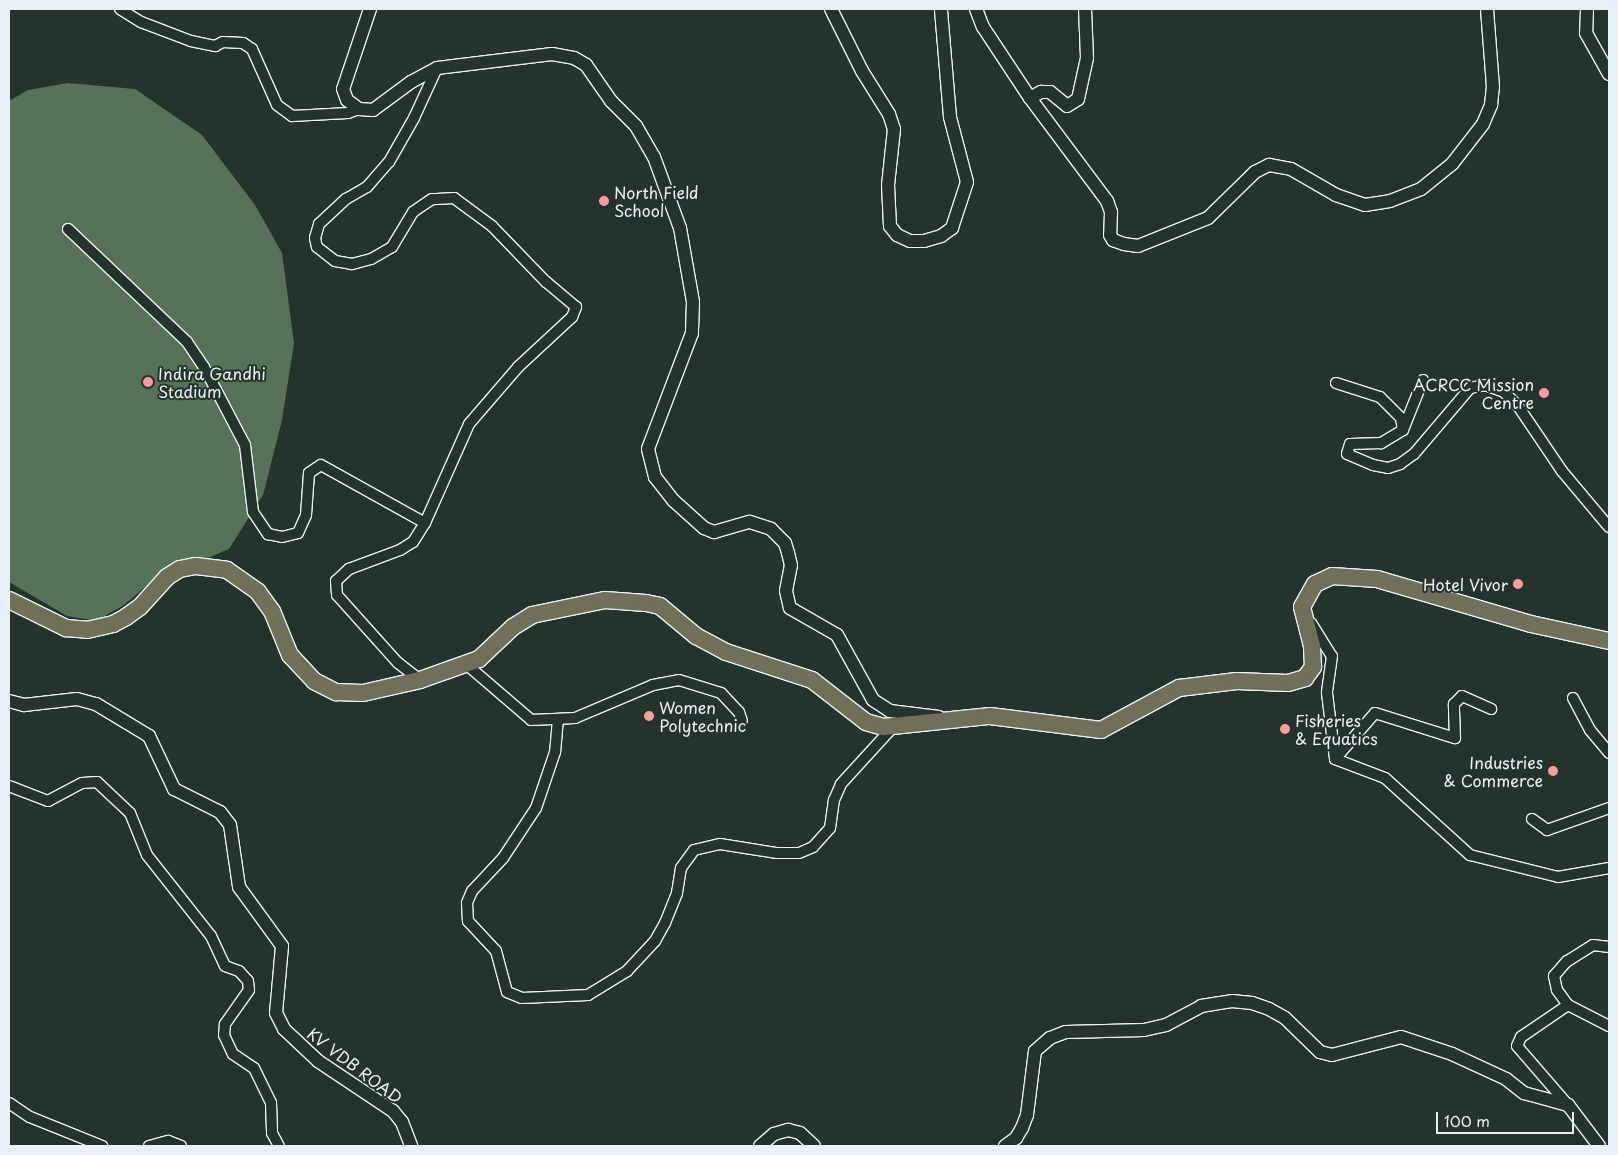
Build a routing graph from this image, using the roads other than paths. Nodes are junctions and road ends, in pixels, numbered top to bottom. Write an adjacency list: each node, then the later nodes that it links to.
1 (120, 9): 12 (street)
2 (370, 9): 12 (street)
3 (831, 9): 4 (street)
4 (941, 9)
5 (976, 9): 11 (street)
6 (1085, 9): 11 (street)
7 (1487, 9): 11 (street)
8 (1587, 9): 10 (street)
9 (437, 68): 12 (street); 17 (street); 28 (street)
10 (1609, 74)
11 (1030, 98)
12 (359, 109)
13 (68, 229): 17 (street)
14 (1423, 380): 16 (street)
15 (1336, 383): 16 (street)
16 (1403, 430): 18 (street)
17 (425, 523): 23 (street)
18 (1609, 527)
19 (9, 600): 23 (highway)
20 (1302, 608): 21 (highway); 28 (highway); 32 (street)
21 (1609, 640)
22 (466, 664): 23 (highway); 27 (street); 30 (highway)
23 (420, 680)
24 (1573, 698): 31 (street)
25 (9, 701): 46 (street, KV VDB ROAD)
26 (1491, 709): 32 (street)
27 (558, 719): 29 (street); 30 (street)
28 (951, 719): 30 (highway)
29 (742, 721)
30 (893, 727)
31 (1609, 753)
32 (1335, 759): 36 (street)
33 (9, 786): 45 (street)
34 (1609, 808): 35 (street)
35 (1532, 819)
36 (1609, 868)
37 (1609, 947): 38 (street)
38 (1568, 1006): 39 (street); 41 (street)
39 (1609, 1026)
40 (9, 1102): 42 (street)
41 (1568, 1105): 49 (street); 50 (street)
42 (102, 1146)
43 (150, 1146): 44 (street)
44 (181, 1146)
45 (280, 1146)
46 (411, 1146)
47 (760, 1146): 48 (street)
48 (814, 1146)
49 (1005, 1146)
50 (1599, 1146)

